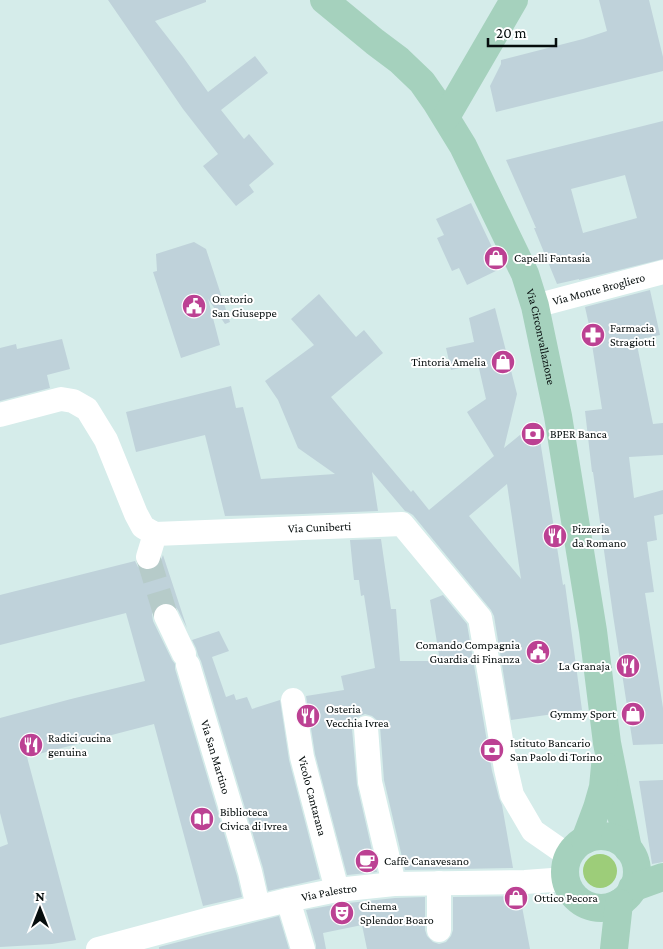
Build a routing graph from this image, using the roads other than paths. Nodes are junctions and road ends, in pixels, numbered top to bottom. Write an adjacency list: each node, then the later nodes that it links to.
1 (324, 0): 3 (main road, Via Circonvallazione)
2 (514, 0): 3 (main road)
3 (446, 117): 5 (main road, Via Circonvallazione)
4 (663, 272): 5 (street, Via Monte Brogliero)
5 (535, 306): 12 (main road, Via Circonvallazione)
6 (0, 415): 7 (street)
7 (155, 534): 8 (street); 13 (street, Via Cuniberti)
8 (148, 557)
9 (166, 616): 21 (street, Via San Martino)
10 (293, 700): 19 (street, Vicolo Cantarana)
11 (366, 728): 18 (street)
12 (607, 742): 13 (main road); 15 (main road)
13 (573, 858): 15 (main road); 15 (main road); 17 (street, Via Palestro)
14 (663, 861): 15 (main road)
15 (629, 876): 16 (main road); 25 (main road)
16 (663, 877)
17 (438, 883): 18 (street, Via Palestro); 22 (street)
18 (394, 884): 19 (street, Via Palestro)
19 (338, 890): 20 (street, Via Palestro)
20 (288, 900): 21 (street, Via Palestro); 24 (street)
21 (258, 907): 23 (street, Via Palestro)
22 (439, 930)
23 (112, 943)
24 (302, 949)
25 (614, 949)

